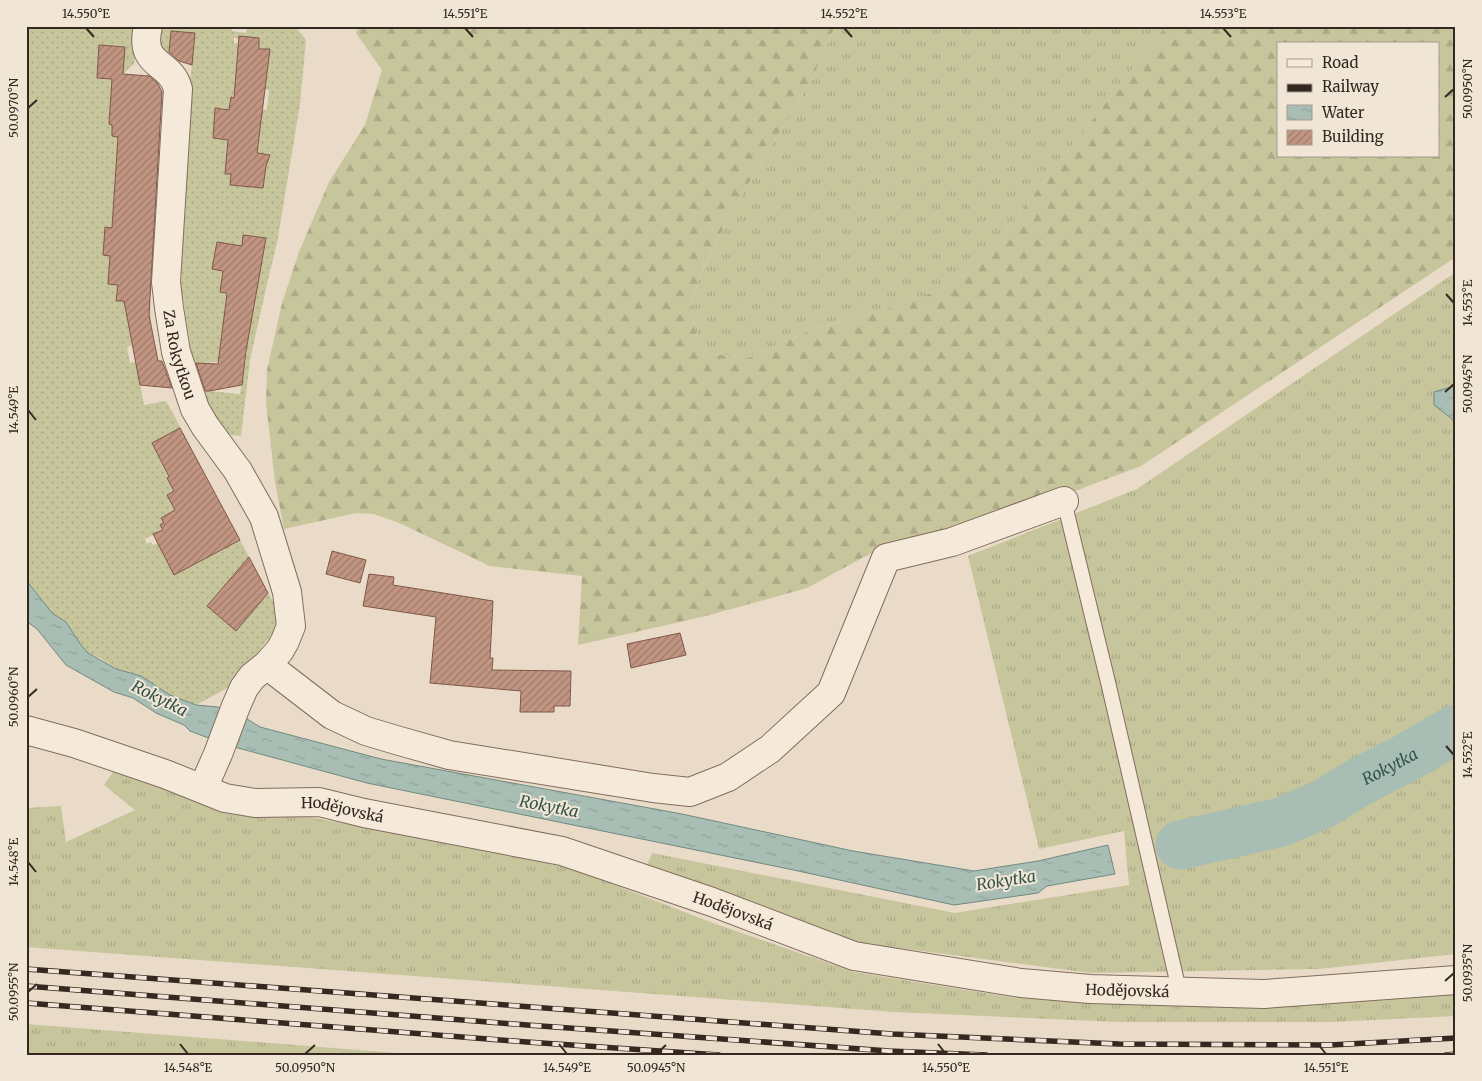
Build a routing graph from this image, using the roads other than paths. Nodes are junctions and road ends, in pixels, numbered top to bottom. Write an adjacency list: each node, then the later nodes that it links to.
1 (148, 26): 3 (street, Za Rokytkou)
2 (1064, 501): 3 (street); 7 (lane)
3 (267, 665): 5 (street, Za Rokytkou)
4 (26, 730): 5 (street, Hodějovská)
5 (203, 788): 7 (street, Hodějovská)
6 (1456, 980): 7 (street, Hodějovská)
7 (1179, 990)

